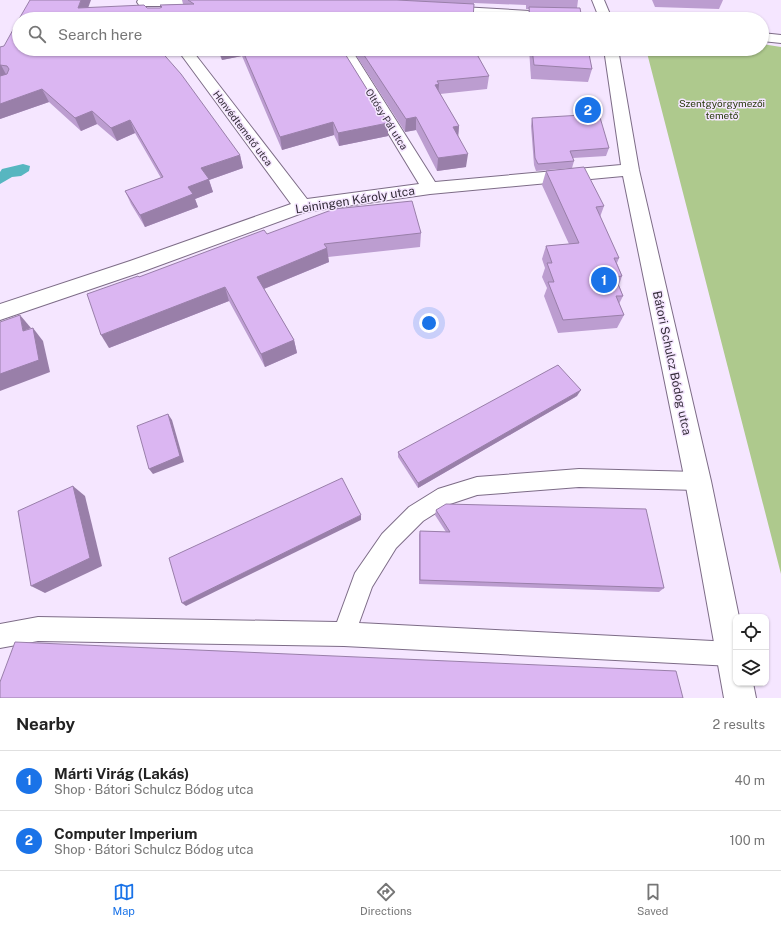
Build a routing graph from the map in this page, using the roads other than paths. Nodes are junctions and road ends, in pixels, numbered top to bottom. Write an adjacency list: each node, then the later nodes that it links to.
1 (598, 0): 7 (street)
2 (142, 1): 3 (street); 5 (street)
3 (229, 2)
4 (432, 9): 6 (street)
5 (152, 12)
6 (484, 12)
7 (603, 12)
8 (769, 38): 9 (street)
9 (781, 39)
10 (189, 56): 15 (street, Honvédtemető utca)
11 (348, 56): 14 (street, Oltósy Pál utca)
12 (611, 56): 13 (street, Bátori Schulcz Bódog utca)
13 (630, 170): 14 (street, Leiningen Károly utca); 17 (street, Bátori Schulcz Bódog utca)
14 (430, 188): 15 (street, Leiningen Károly utca)
15 (302, 206): 16 (street, Leiningen Károly utca)
16 (0, 312)
17 (698, 481): 18 (lane); 20 (street, Bátori Schulcz Bódog utca)
18 (344, 634): 19 (lane); 21 (lane)
19 (0, 636)
20 (733, 664)
21 (733, 669)
22 (738, 686): 23 (street, Bátori Schulcz Bódog utca)
23 (740, 698)

